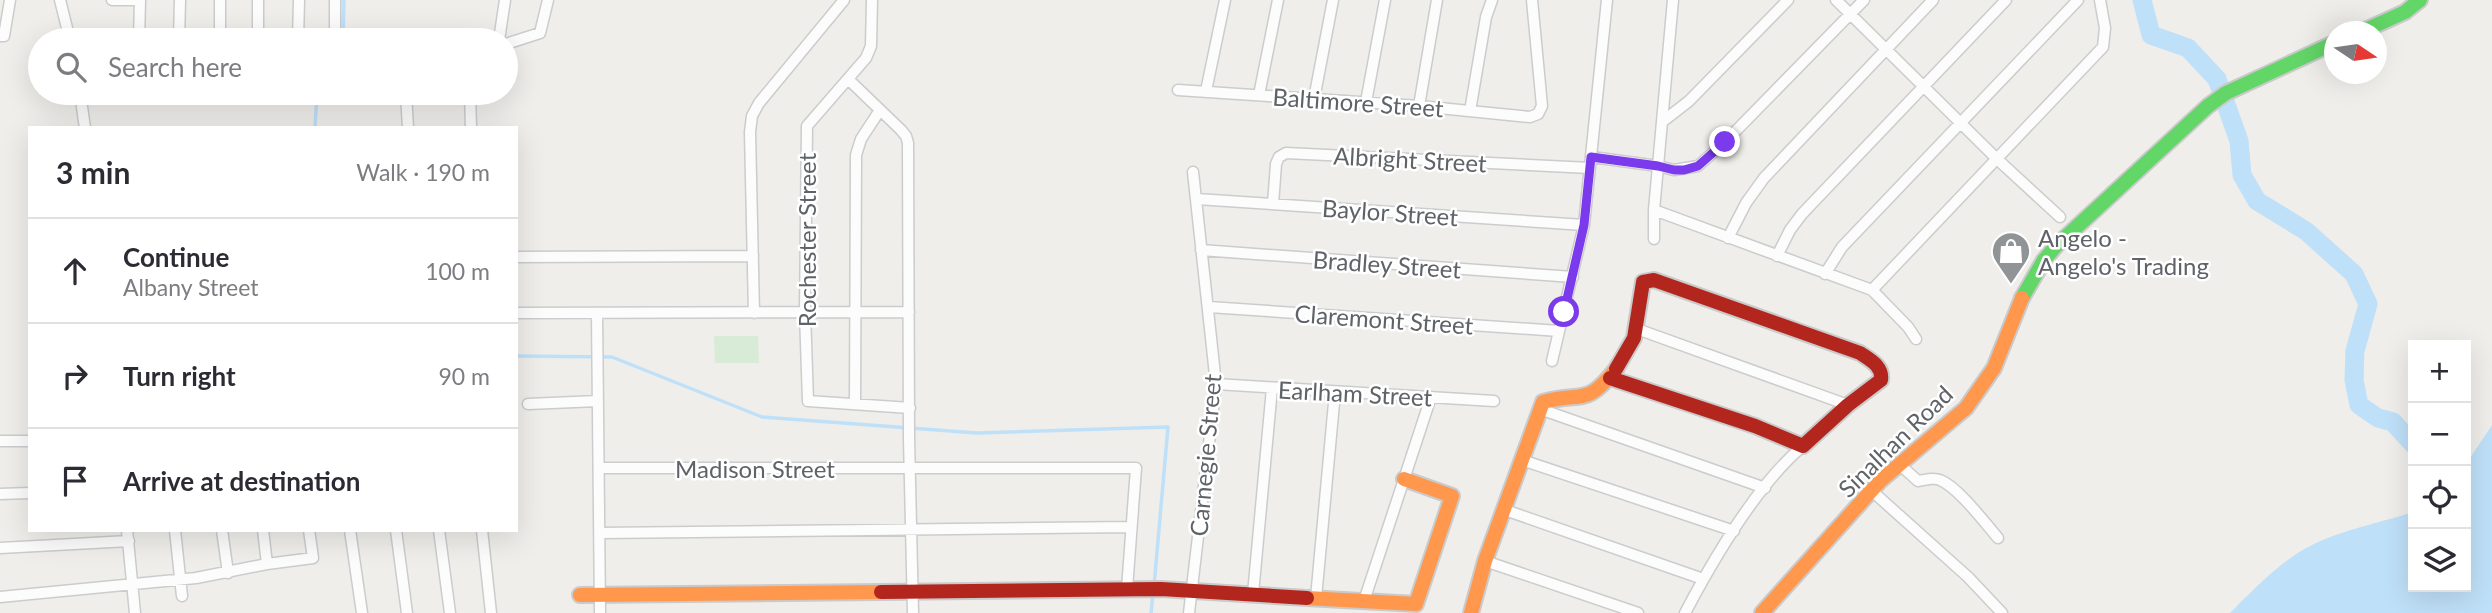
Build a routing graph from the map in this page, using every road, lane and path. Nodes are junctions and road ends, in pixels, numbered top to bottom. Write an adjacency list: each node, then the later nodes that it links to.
1 (10, 0): 41 (street)
2 (60, 0): 33 (street)
3 (112, 0): 4 (street)
4 (140, 0): 34 (street)
5 (180, 0): 35 (street)
6 (220, 0): 36 (street)
7 (258, 0): 37 (street)
8 (299, 0): 38 (street)
9 (335, 0): 39 (street)
10 (505, 0): 40 (street)
11 (548, 0): 42 (street)
12 (844, 0): 76 (street)
13 (872, 0): 45 (street, Rochester Street)
14 (1225, 0): 48 (street)
15 (1278, 0): 49 (street)
16 (1333, 0): 50 (street)
17 (1385, 0): 51 (street)
18 (1437, 0): 55 (street)
19 (1492, 0): 57 (street)
20 (1532, 0): 57 (street, Baltimore Street)
21 (1606, 0): 63 (street)
22 (1673, 0): 58 (street)
23 (1788, 0): 58 (street)
24 (1836, 0): 31 (street)
25 (1864, 0): 31 (street)
26 (1933, 0): 44 (street)
27 (2007, 0): 46 (street)
28 (2078, 0): 59 (street)
29 (2100, 0): 64 (street)
30 (2420, 0): 32 (street)
31 (1850, 14): 44 (street); 65 (street)
32 (2385, 21)
33 (67, 28)
34 (139, 28)
35 (179, 28)
36 (220, 28)
37 (258, 28)
38 (298, 28)
39 (335, 28)
40 (501, 28)
41 (0, 36)
42 (518, 40)
43 (2324, 48): 109 (street, Sinalhan Road)
44 (1885, 50): 46 (street); 73 (street)
45 (848, 79): 56 (street); 87 (street, Rochester Street)
46 (1923, 85): 59 (street); 77 (street)
47 (1178, 90): 48 (street, Baltimore Street)
48 (1206, 92): 49 (street, Baltimore Street)
49 (1259, 95): 50 (street, Baltimore Street)
50 (1314, 99): 51 (street, Baltimore Street)
51 (1366, 102): 55 (street, Baltimore Street)
52 (81, 105): 60 (street)
53 (407, 105): 61 (street)
54 (470, 105): 62 (street)
55 (1419, 106): 57 (street, Baltimore Street)
56 (880, 110): 83 (street); 88 (street)
57 (1470, 111)
58 (1662, 122): 65 (street)
59 (1961, 122): 64 (street); 79 (street)
60 (85, 126)
61 (408, 126)
62 (471, 126)
63 (1591, 157): 65 (street); 66 (street)
64 (1997, 159): 71 (street); 81 (street)
65 (1658, 166): 70 (street)
66 (1590, 168): 69 (street, Albright Street); 72 (street)
67 (1193, 172): 68 (street, Carnegie Street)
68 (1197, 199): 69 (street, Baylor Street); 75 (street, Carnegie Street)
69 (1273, 204): 72 (street, Baylor Street)
70 (1654, 210): 73 (street); 74 (street)
71 (2060, 217)
72 (1584, 225): 80 (street)
73 (1728, 238): 77 (street)
74 (1654, 239)
75 (1201, 250): 80 (street, Bradley Street); 82 (street, Carnegie Street)
76 (753, 256): 78 (street); 86 (street)
77 (1777, 256): 79 (street)
78 (518, 257)
79 (1825, 274): 81 (street)
80 (1573, 277): 90 (street)
81 (1872, 290): 91 (street)
82 (1209, 307): 90 (street, Claremont Street); 94 (street, Carnegie Street)
83 (909, 312): 88 (street); 103 (street)
84 (518, 313): 85 (street)
85 (597, 313): 86 (street); 98 (street)
86 (754, 313): 87 (street)
87 (805, 313): 88 (street); 101 (street, Rochester Street)
88 (856, 313): 101 (street)
89 (1637, 330): 93 (street); 102 (street); 102 (street)
90 (1559, 331): 92 (street)
91 (1916, 339)
92 (1552, 361)
93 (1611, 378): 104 (street); 107 (street)
94 (1216, 384): 95 (street, Earlham Street); 140 (street, Carnegie Street)
95 (1272, 388): 96 (street, Earlham Street); 143 (street)
96 (1335, 392): 97 (street, Earlham Street); 147 (street)
97 (1431, 397): 99 (street, Earlham Street); 112 (street)
98 (598, 401): 100 (street); 110 (street)
99 (1494, 401)
100 (528, 404)
101 (855, 404): 103 (street, Rochester Street)
102 (1849, 405): 107 (street)
103 (910, 408): 111 (street)
104 (1541, 410): 108 (street); 113 (street)
105 (0, 441): 106 (street)
106 (28, 441)
107 (1803, 446): 113 (street)
108 (1522, 460): 117 (street); 120 (street)
109 (1899, 464): 114 (street, Sinalhan Road); 131 (street)
110 (600, 468): 111 (street, Madison Street); 129 (street)
111 (910, 468): 118 (street, Madison Street); 119 (street)
112 (1404, 479): 148 (street); 148 (street)
113 (1765, 488): 120 (street)
114 (1872, 491): 160 (street, Sinalhan Road); 161 (street)
115 (28, 493): 116 (street)
116 (0, 494)
117 (1505, 510): 133 (street); 137 (street)
118 (1130, 527): 119 (street); 139 (street)
119 (911, 529): 129 (street); 141 (street)
120 (1734, 531): 137 (street)
121 (175, 532): 136 (street)
122 (222, 532): 135 (street)
123 (263, 532): 134 (street)
124 (309, 532): 134 (street)
125 (350, 532): 150 (street)
126 (396, 532): 151 (street)
127 (439, 532): 152 (street)
128 (482, 532): 153 (street)
129 (600, 533): 142 (street)
130 (128, 536): 132 (street); 138 (street)
131 (1998, 538)
132 (0, 548)
133 (1485, 561): 157 (street); 158 (street)
134 (267, 564): 135 (street)
135 (228, 573): 136 (street)
136 (181, 579): 138 (street); 145 (street)
137 (1703, 579): 159 (street)
138 (133, 583): 146 (street); 149 (street)
139 (1127, 589): 140 (street); 141 (street)
140 (1191, 590): 143 (street); 156 (street, Carnegie Street)
141 (913, 592): 142 (street); 155 (street)
142 (600, 594): 144 (street); 154 (street)
143 (1253, 594): 147 (street)
144 (580, 595)
145 (183, 596)
146 (0, 597)
147 (1316, 598): 148 (street)
148 (1364, 601)
149 (135, 613)
150 (362, 613)
151 (407, 613)
152 (450, 613)
153 (491, 613)
154 (600, 613)
155 (914, 613)
156 (1189, 613)
157 (1471, 613)
158 (1638, 613)
159 (1685, 613)
160 (1762, 613)
161 (2002, 613)

